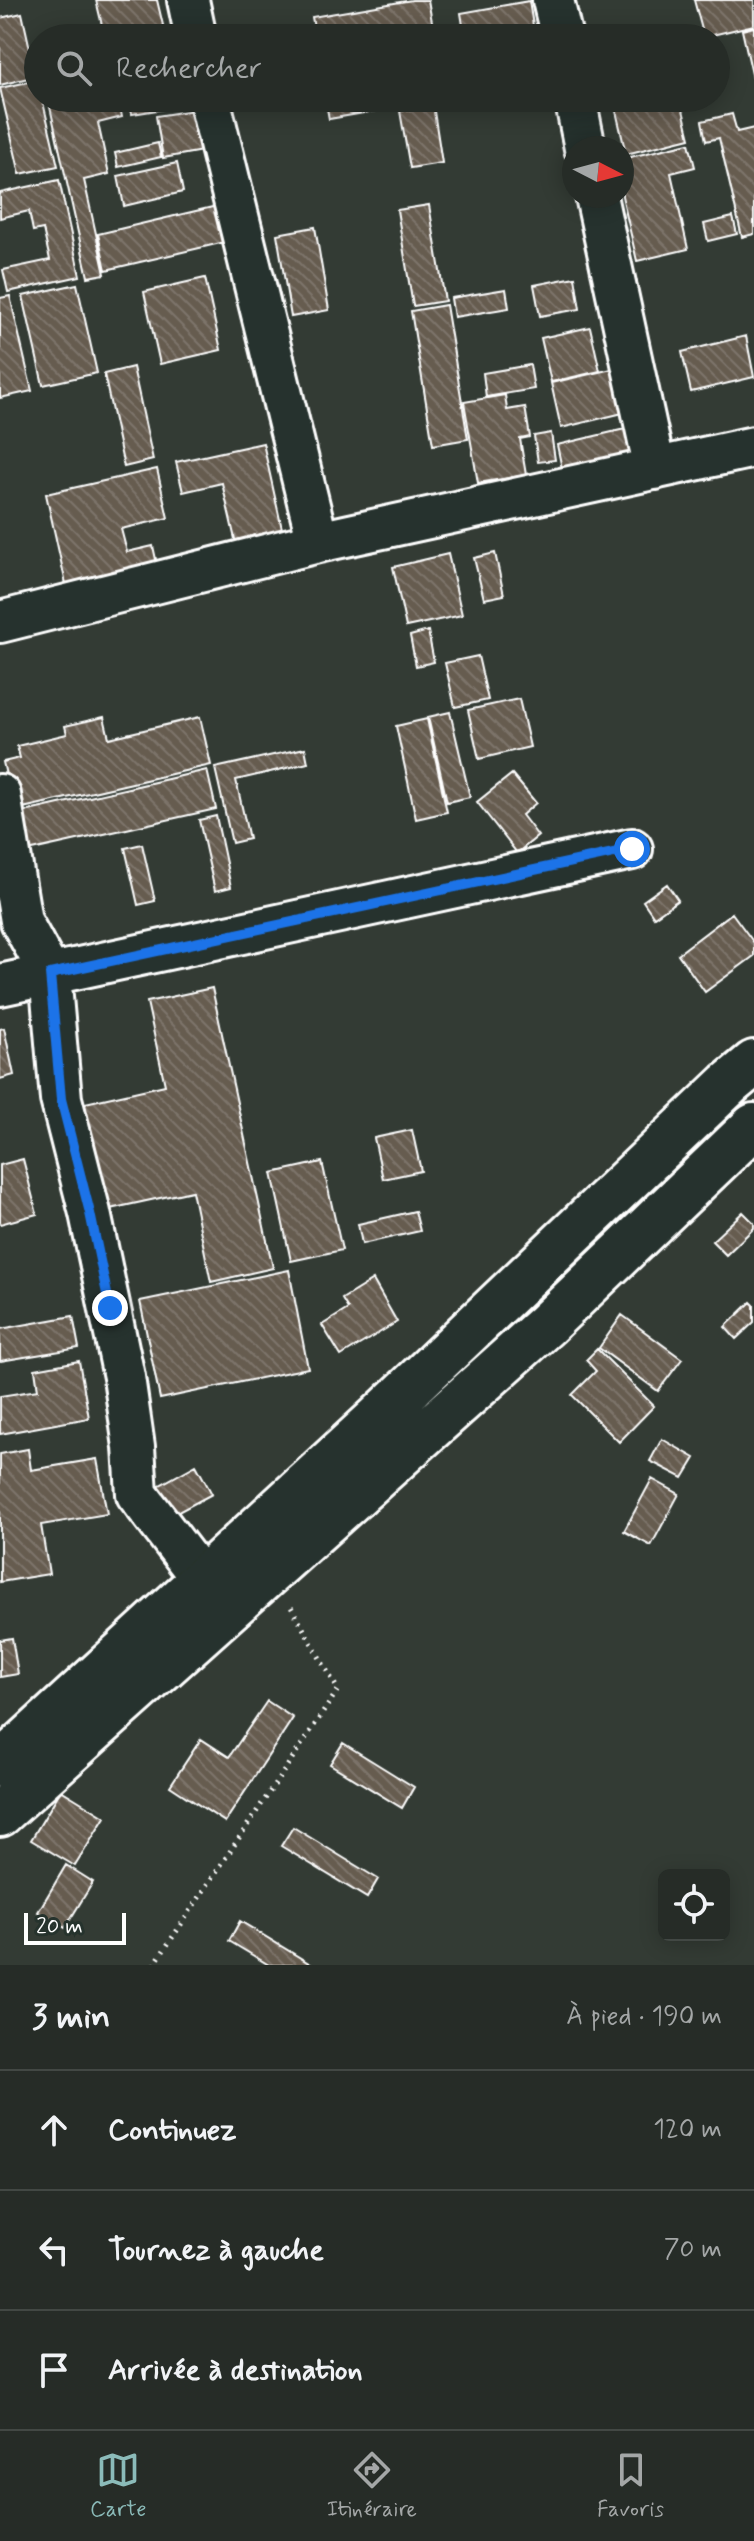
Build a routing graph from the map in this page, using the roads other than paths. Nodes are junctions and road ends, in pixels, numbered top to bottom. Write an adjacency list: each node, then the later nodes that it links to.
1 (188, 0): 3 (street)
2 (553, 0): 4 (street)
3 (193, 24)
4 (559, 24)
5 (212, 112): 11 (street)
6 (578, 112): 7 (street)
7 (583, 136)
8 (599, 208): 10 (street)
9 (754, 447): 10 (street)
10 (655, 469): 11 (street)
11 (318, 542): 12 (street)
12 (0, 622)
13 (0, 795): 15 (street)
14 (632, 849): 15 (street)
15 (50, 974): 16 (street); 19 (street)
16 (0, 985)
17 (754, 1063): 19 (main road)
18 (754, 1126): 21 (main road)
19 (202, 1579): 20 (main road)
20 (0, 1765)
21 (0, 1814)

